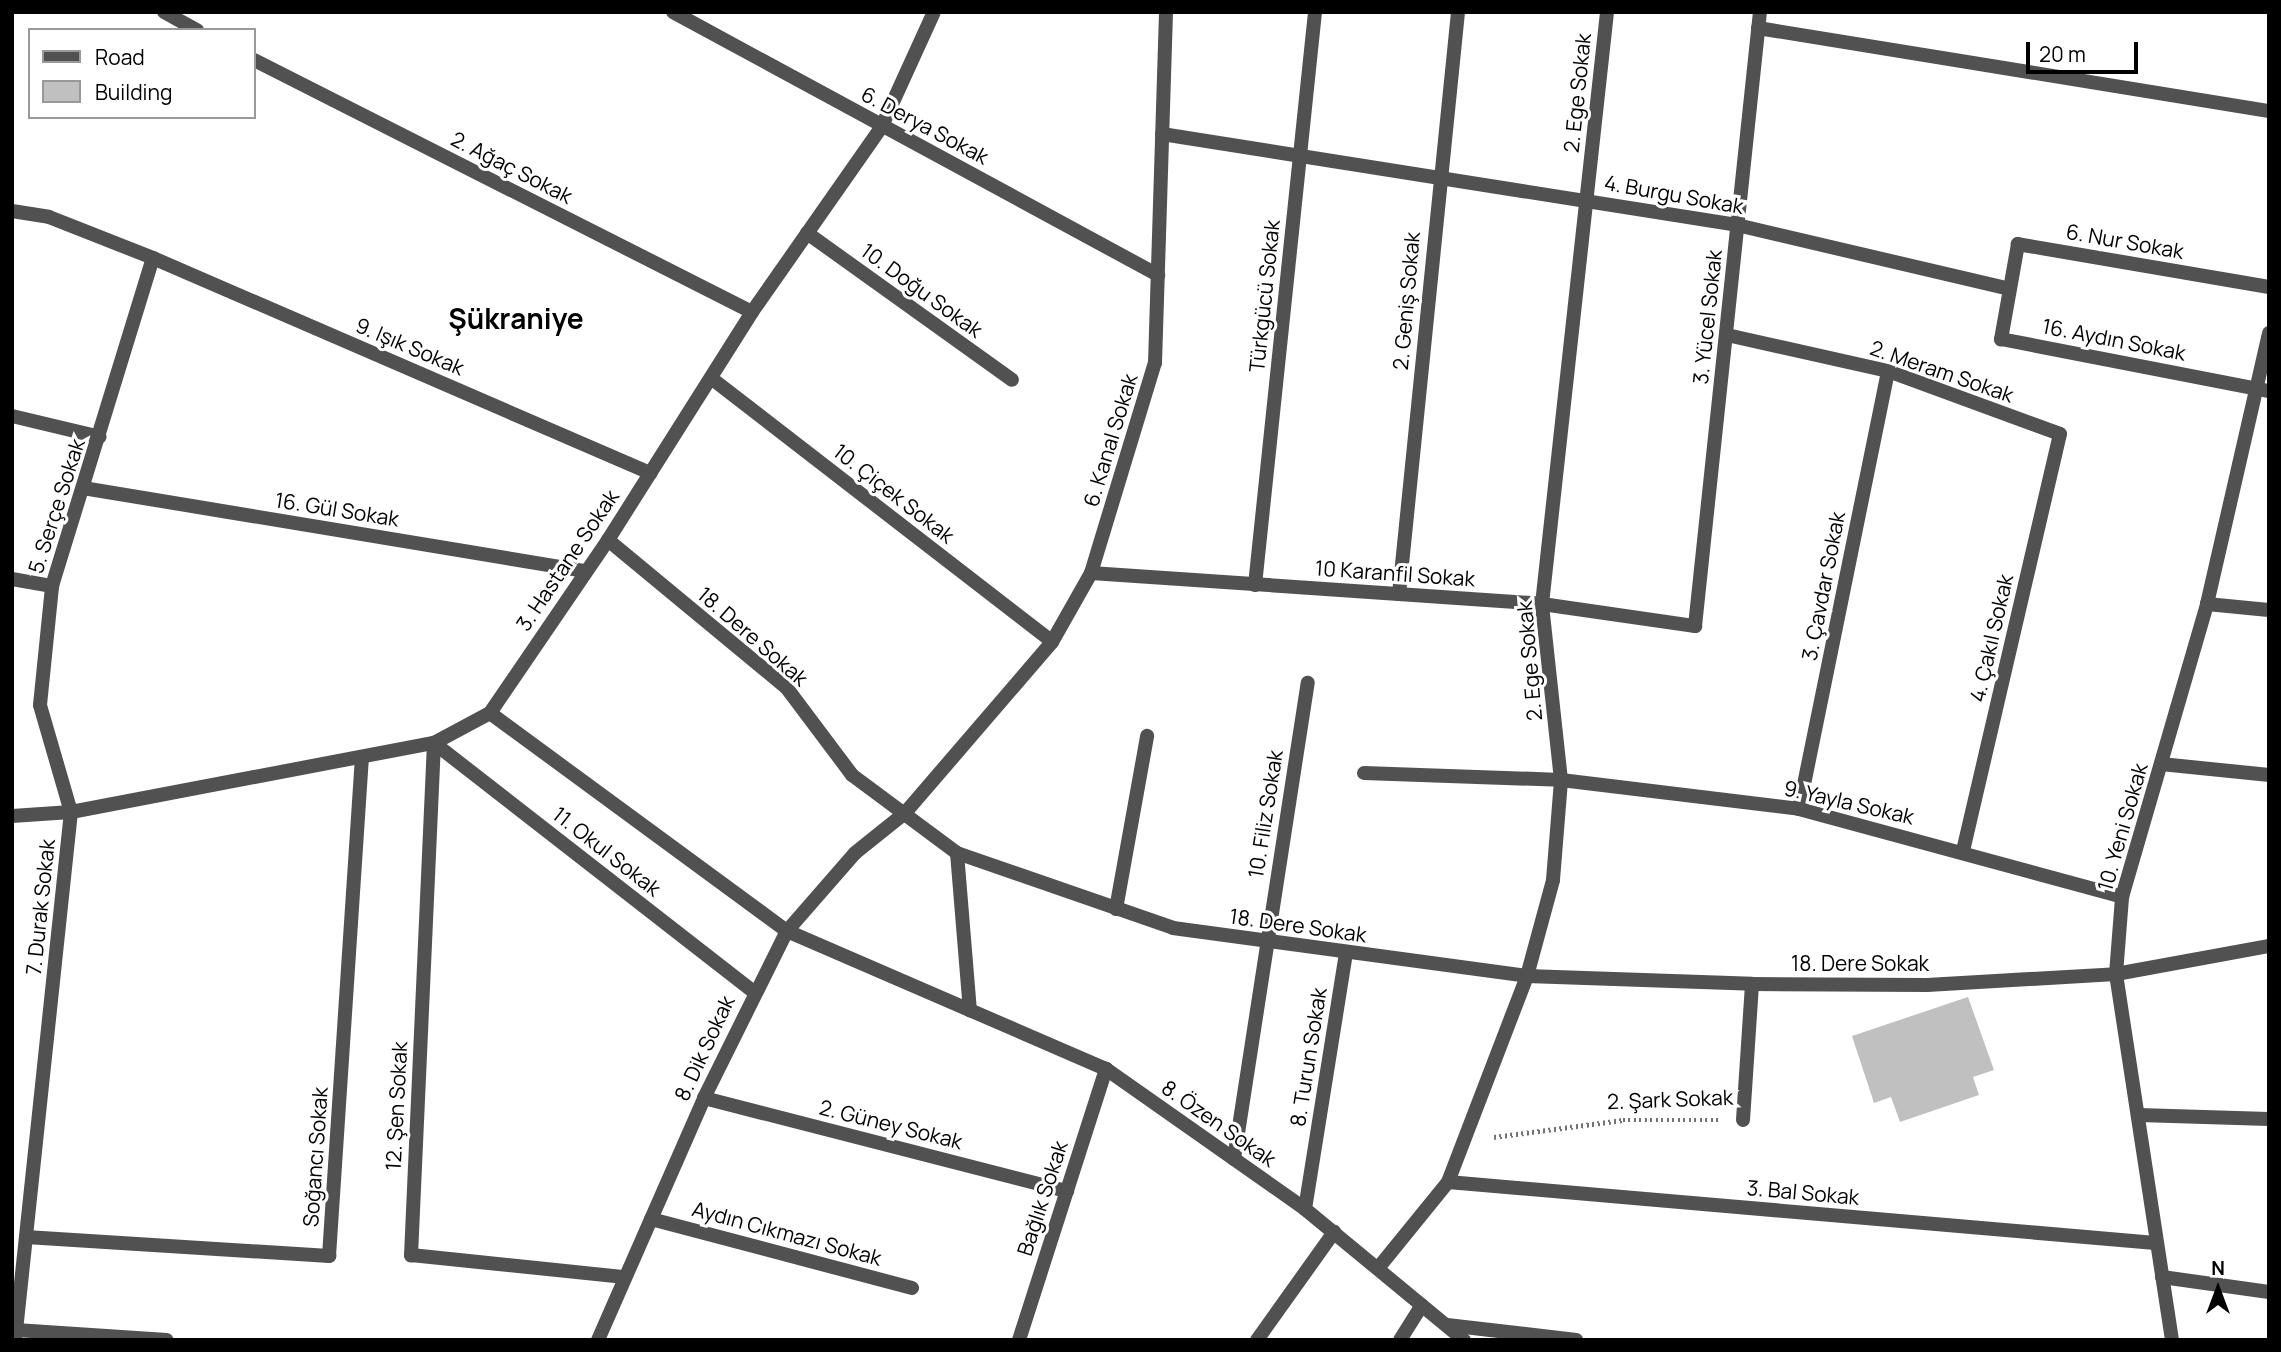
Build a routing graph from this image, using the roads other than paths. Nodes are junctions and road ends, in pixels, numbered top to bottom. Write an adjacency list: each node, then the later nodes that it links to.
1 (164, 12): 9 (street)
2 (673, 12): 13 (street, 6. Derya Sokak)
3 (934, 12): 13 (street, 3. Hastane Sokak)
4 (1166, 12): 14 (street, 6. Kanal Sokak)
5 (1315, 12): 15 (street, Türkgücü Sokak)
6 (1458, 12): 16 (street, 2. Geniş Sokak)
7 (1607, 12): 17 (street, 2. Ege Sokak)
8 (1760, 12): 10 (street, 3. Yücel Sokak)
9 (193, 28)
10 (1758, 28): 12 (street); 19 (street, 3. Yücel Sokak)
11 (256, 61): 25 (street, 2. Ağaç Sokak)
12 (2269, 111)
13 (882, 126): 20 (street, 3. Hastane Sokak); 22 (street, 6. Derya Sokak)
14 (1162, 134): 15 (street, 4. Burgu Sokak); 22 (street, 6. Kanal Sokak)
15 (1300, 157): 16 (street, 4. Burgu Sokak); 41 (street, Türkgücü Sokak)
16 (1438, 176): 17 (street, 4. Burgu Sokak); 43 (street, 2. Geniş Sokak)
17 (1586, 200): 19 (street, 4. Burgu Sokak); 44 (street, 2. Ege Sokak)
18 (12, 211): 21 (street, 9. Işık Sokak)
19 (1737, 225): 24 (street, 4. Burgu Sokak); 27 (street, 3. Yücel Sokak)
20 (807, 233): 25 (street, 3. Hastane Sokak); 30 (street, 10. Doğu Sokak)
21 (153, 258): 34 (street, 5. Serçe Sokak); 35 (street, 9. Işık Sokak)
22 (1158, 275): 39 (street, 6. Kanal Sokak)
23 (2269, 287): 24 (street, 6. Nur Sokak)
24 (2010, 289): 31 (street, 16. Aydın Sokak)
25 (752, 312): 29 (street, 3. Hastane Sokak)
26 (2269, 333): 31 (street, 10. Yeni Sokak)
27 (1727, 335): 28 (street, 2. Meram Sokak); 47 (street, 3. Yücel Sokak)
28 (1888, 370): 33 (street, 2. Meram Sokak); 58 (street, 3. Çavdar Sokak)
29 (711, 378): 35 (street, 3. Hastane Sokak); 48 (street, 10. Çiçek Sokak)
30 (1012, 380)
31 (2262, 389): 45 (street, 10. Yeni Sokak)
32 (12, 416): 34 (street)
33 (2060, 434): 62 (street, 4. Çakıl Sokak)
34 (100, 438): 36 (street, 5. Serçe Sokak)
35 (650, 473): 37 (street, 3. Hastane Sokak)
36 (83, 488): 38 (street, 16. Gül Sokak); 42 (street, 5. Serçe Sokak)
37 (608, 540): 38 (street, 3. Hastane Sokak); 60 (street, 18. Dere Sokak)
38 (585, 571): 50 (street, 3. Hastane Sokak)
39 (1091, 573): 41 (street, 10 Karanfil Sokak); 48 (street, 6. Kanal Sokak)
40 (12, 579): 42 (street)
41 (1255, 585): 43 (street, 10 Karanfil Sokak)
42 (52, 586): 59 (street, 5. Serçe Sokak)
43 (1399, 594): 44 (street, 10 Karanfil Sokak)
44 (1542, 604): 47 (street, 10 Karanfil Sokak); 57 (street, 2. Ege Sokak)
45 (2207, 604): 46 (street); 54 (street, 10. Yeni Sokak)
46 (2269, 610)
47 (1695, 626)
48 (1052, 642): 60 (street, 6. Kanal Sokak)
49 (1308, 683): 67 (street, 10. Filiz Sokak)
50 (490, 713): 52 (street, 3. Hastane Sokak); 66 (street, 11. Okul Sokak)
51 (1147, 736): 65 (street)
52 (434, 743): 53 (street, 3. Hastane Sokak); 73 (street, 11. Okul Sokak); 89 (street, 12. Şen Sokak)
53 (362, 757): 59 (street, 3. Hastane Sokak); 86 (street, Soğancı Sokak)
54 (2161, 764): 56 (street); 64 (street, 10. Yeni Sokak)
55 (1364, 773): 57 (street, 9. Yayla Sokak)
56 (2269, 775)
57 (1561, 780): 58 (street, 9. Yayla Sokak); 71 (street, 2. Ege Sokak)
58 (1799, 809): 62 (street, 9. Yayla Sokak)
59 (71, 812): 61 (street, 3. Hastane Sokak); 86 (street, 7. Durak Sokak)
60 (905, 813): 63 (street, 18. Dere Sokak); 66 (street, 8. Dik Sokak)
61 (12, 816)
62 (1963, 851): 64 (street, 9. Yayla Sokak)
63 (957, 853): 65 (street, 18. Dere Sokak); 74 (street)
64 (2122, 897): 70 (street, 10. Yeni Sokak)
65 (1116, 909): 67 (street, 18. Dere Sokak)
66 (787, 931): 73 (street, 8. Dik Sokak); 74 (street, 8. Özen Sokak)
67 (1266, 942): 69 (street, 18. Dere Sokak); 80 (street, 10. Filiz Sokak)
68 (2269, 946): 70 (street, 18. Dere Sokak)
69 (1346, 953): 71 (street, 18. Dere Sokak); 83 (street, 8. Turun Sokak)
70 (2116, 974): 72 (street, 18. Dere Sokak); 77 (street, 10. Yeni Sokak)
71 (1527, 976): 72 (street, 18. Dere Sokak); 81 (street, 2. Ege Sokak)
72 (1752, 984): 79 (street, 2. Şark Sokak)
73 (754, 992): 76 (street, 8. Dik Sokak)
74 (970, 1010): 75 (street, 8. Özen Sokak)
75 (1106, 1069): 80 (street, 8. Özen Sokak); 82 (street, Bağlık Sokak)
76 (704, 1098): 82 (street, 2. Güney Sokak); 84 (street, 8. Dik Sokak)
77 (2139, 1115): 78 (street); 87 (street, 10. Yeni Sokak)
78 (2269, 1119)
79 (1743, 1120)
80 (1234, 1159): 83 (street, 8. Özen Sokak)
81 (1448, 1182): 87 (street, 3. Bal Sokak); 88 (street, 2. Ege Sokak)
82 (1067, 1191): 99 (street, Bağlık Sokak)
83 (1305, 1209): 85 (street, 8. Özen Sokak)
84 (651, 1219): 89 (street, 8. Dik Sokak); 91 (street, Aydın Cıkmazı Sokak)
85 (1334, 1232): 88 (street, 8. Özen Sokak); 100 (street)
86 (26, 1237): 95 (street, 7. Durak Sokak)
87 (2155, 1243): 90 (street, 10. Yeni Sokak)
88 (1379, 1267): 93 (street, 8. Özen Sokak)
89 (625, 1277): 98 (street, 8. Dik Sokak)
90 (2162, 1277): 92 (street); 104 (street, 10. Yeni Sokak)
91 (912, 1288)
92 (2269, 1292)
93 (1422, 1305): 94 (street, 8. Özen Sokak); 101 (street)
94 (1446, 1325): 102 (street, 8. Özen Sokak); 103 (street)
95 (16, 1335): 96 (street)
96 (134, 1339): 97 (street)
97 (167, 1340)
98 (598, 1340)
99 (1019, 1340)
100 (1257, 1340)
101 (1400, 1340)
102 (1464, 1340)
103 (1576, 1340)
104 (2172, 1340)

